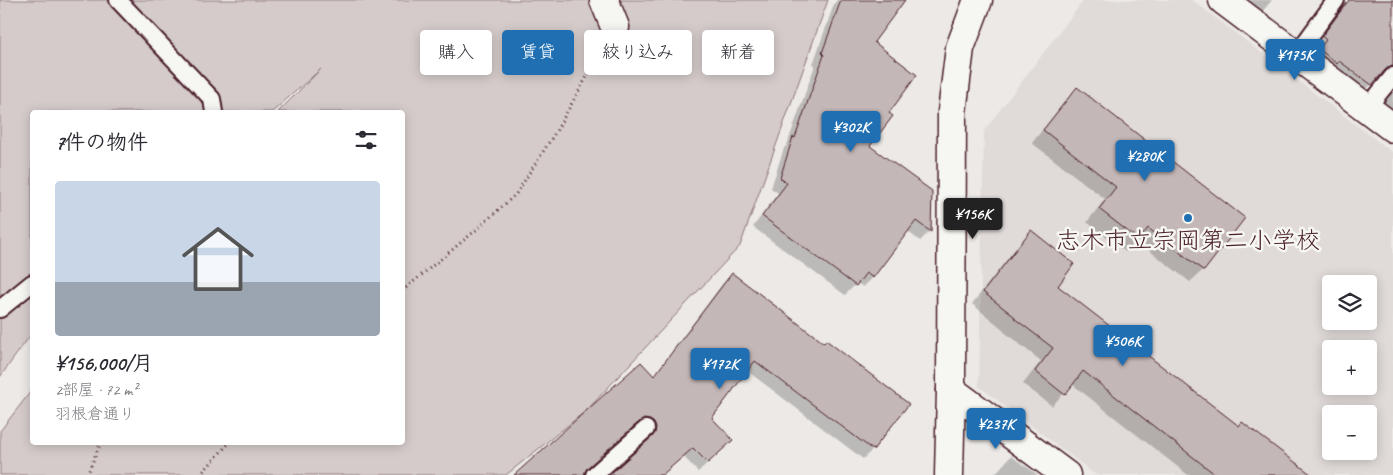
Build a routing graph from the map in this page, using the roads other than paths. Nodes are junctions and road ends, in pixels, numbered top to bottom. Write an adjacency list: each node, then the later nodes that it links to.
1 (118, 0): 10 (lane)
2 (604, 0): 6 (street)
3 (978, 0): 14 (street)
4 (1223, 0): 7 (street)
5 (1336, 0): 7 (lane)
6 (615, 27)
7 (1296, 55): 9 (street)
8 (1393, 76): 9 (lane)
9 (1367, 108): 11 (street)
10 (214, 110)
11 (1393, 128)
12 (30, 285): 13 (lane)
13 (0, 309)
14 (951, 390): 17 (street); 18 (street)
15 (646, 429): 16 (lane)
16 (594, 475)
17 (949, 475)
18 (1066, 475)

